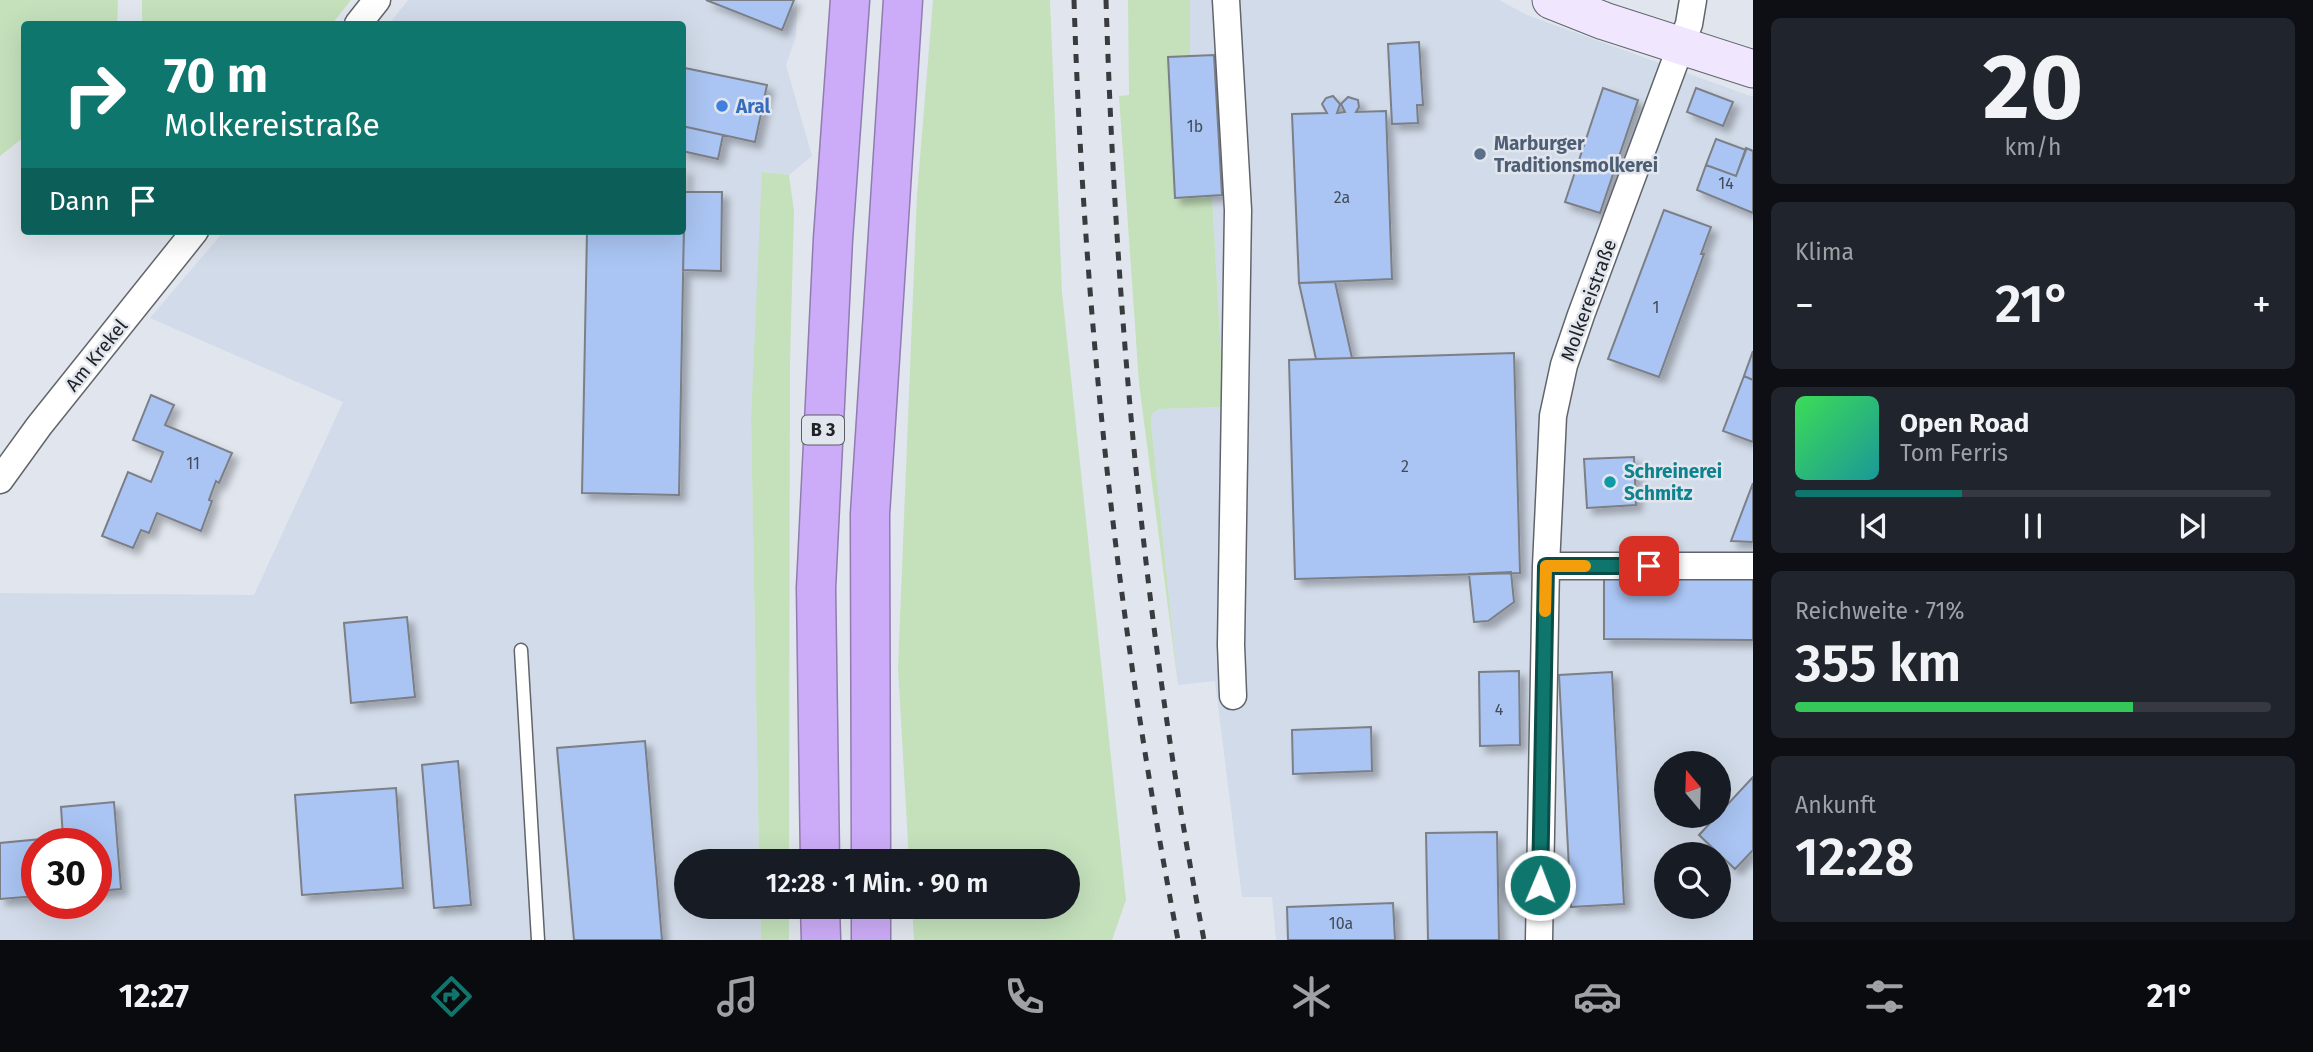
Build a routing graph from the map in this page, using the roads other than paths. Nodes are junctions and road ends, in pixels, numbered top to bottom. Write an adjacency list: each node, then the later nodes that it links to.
1 (377, 0): 7 (street)
2 (850, 0): 16 (highway, B 3)
3 (903, 0): 17 (highway)
4 (1226, 0): 15 (street)
5 (1552, 0): 8 (street)
6 (1693, 0): 8 (street, Molkereistraße)
7 (360, 21)
8 (1680, 45): 9 (street); 12 (street, Molkereistraße)
9 (1753, 69)
10 (192, 235): 11 (street, Am Krekel)
11 (0, 480)
12 (1546, 566): 13 (street); 23 (street, Molkereistraße)
13 (1753, 566)
14 (521, 650): 20 (lane)
15 (1233, 696)
16 (820, 849)
17 (871, 849)
18 (820, 919): 21 (highway)
19 (871, 919): 22 (highway)
20 (538, 940)
21 (821, 940)
22 (871, 940)
23 (1539, 940)

